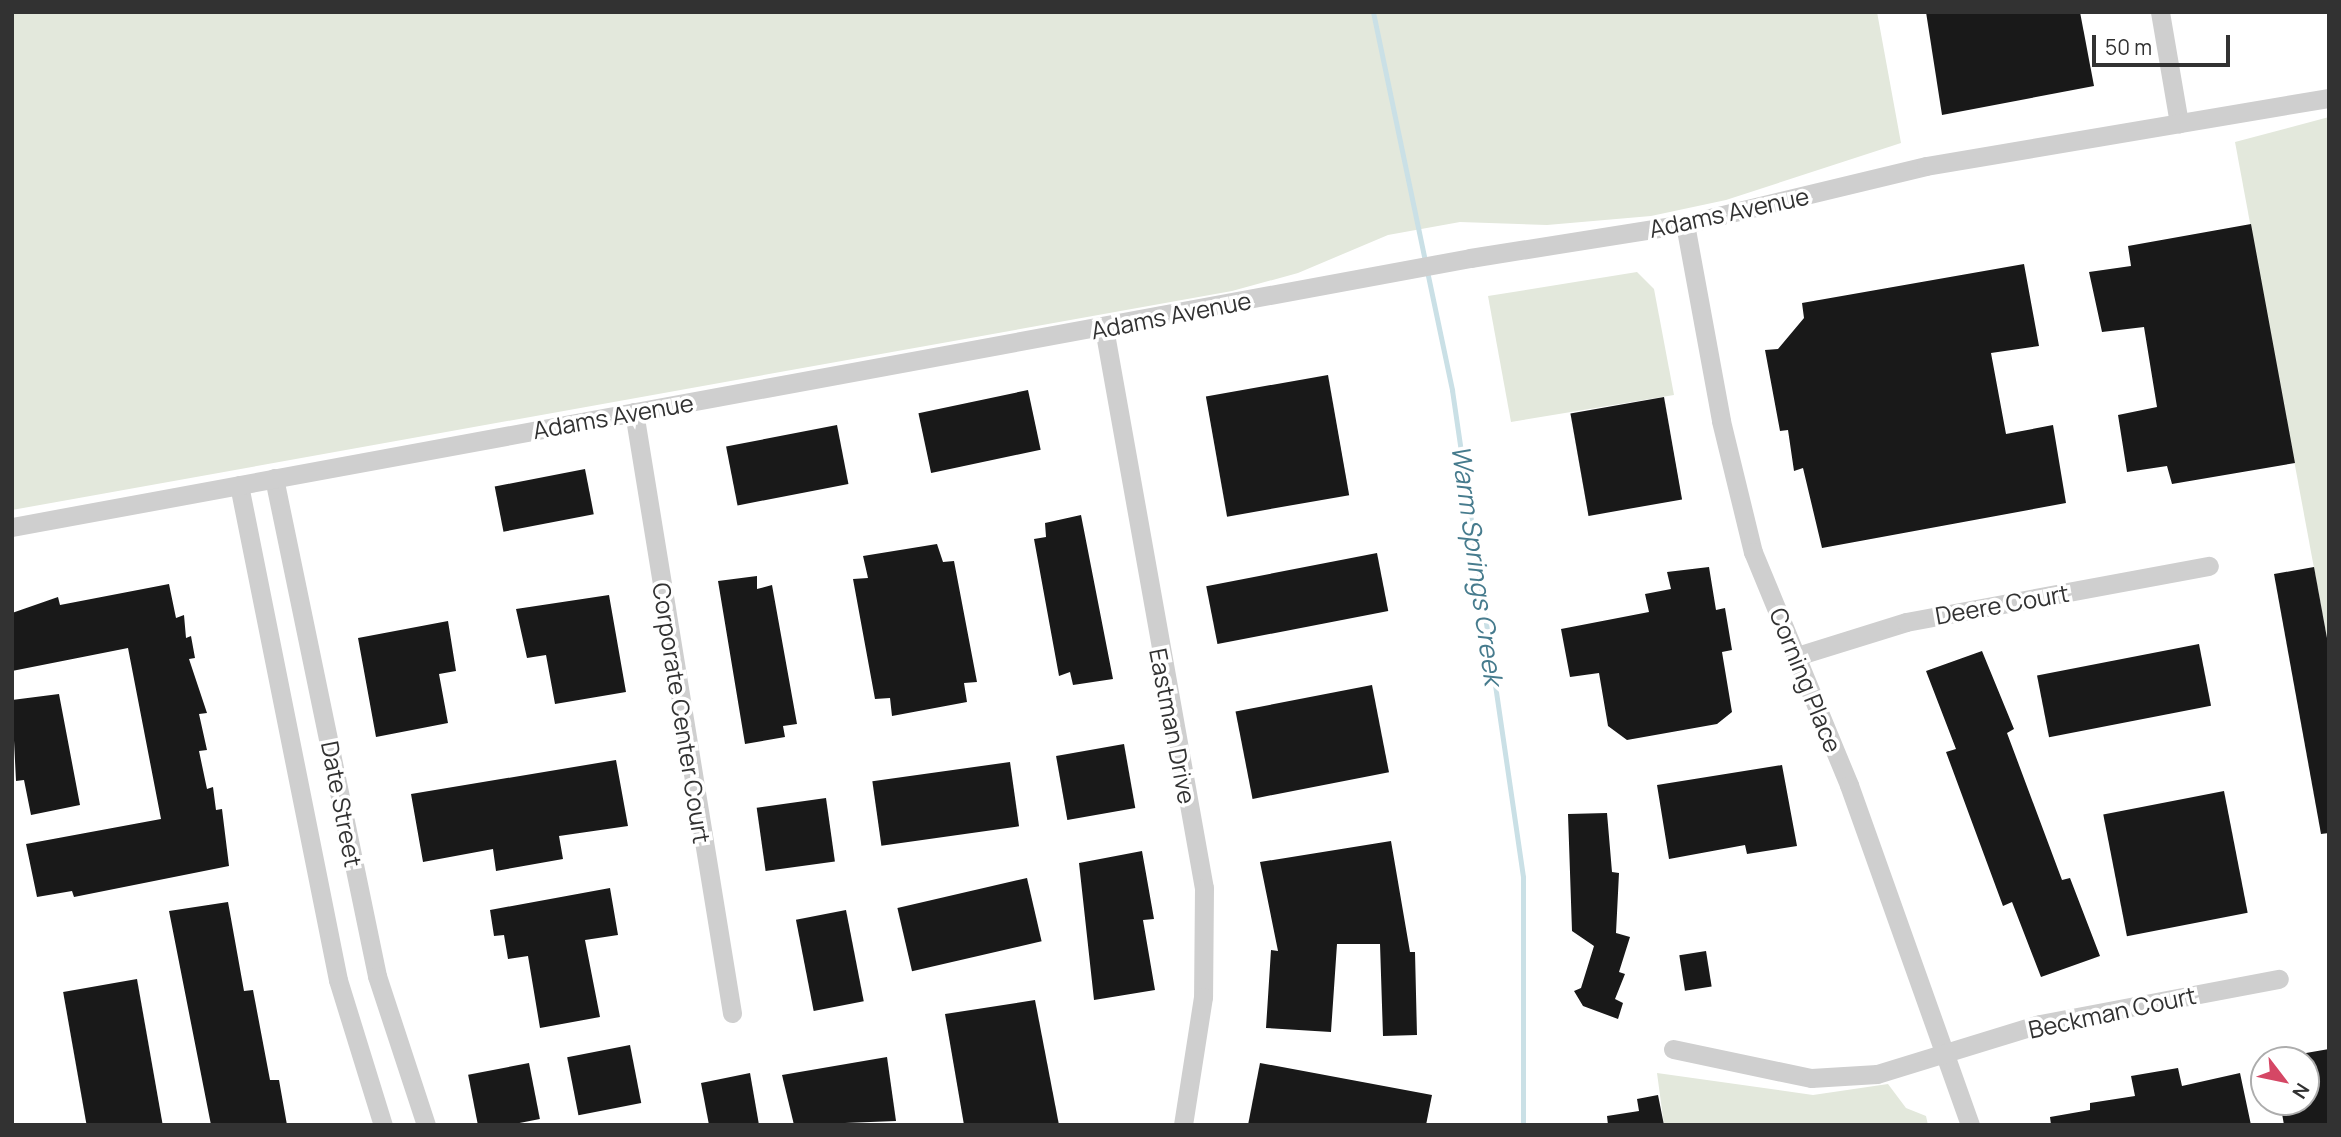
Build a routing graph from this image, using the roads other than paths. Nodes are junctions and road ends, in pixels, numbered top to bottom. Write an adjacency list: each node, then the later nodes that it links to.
1 (2160, 12): 3 (street)
2 (2329, 98): 3 (street, Adams Avenue)
3 (2179, 123): 4 (street, Adams Avenue)
4 (1685, 224): 5 (street, Adams Avenue); 11 (street, Corning Place)
5 (1104, 328): 6 (street, Adams Avenue); 18 (street, Eastman Drive)
6 (634, 412): 7 (street, Adams Avenue); 13 (street, Corporate Center Court)
7 (274, 478): 8 (street, Adams Avenue); 17 (street, Date Street)
8 (239, 485): 9 (street, Adams Avenue); 16 (street, Date Street)
9 (12, 527)
10 (2209, 566): 11 (street, Deere Court)
11 (1797, 656): 15 (street, Corning Place)
12 (2279, 979): 15 (street, Beckman Court)
13 (732, 1013)
14 (1673, 1049): 15 (street, Beckman Court)
15 (1947, 1055): 19 (street, Corning Place)
16 (383, 1125)
17 (426, 1125)
18 (1183, 1125)
19 (1970, 1125)

